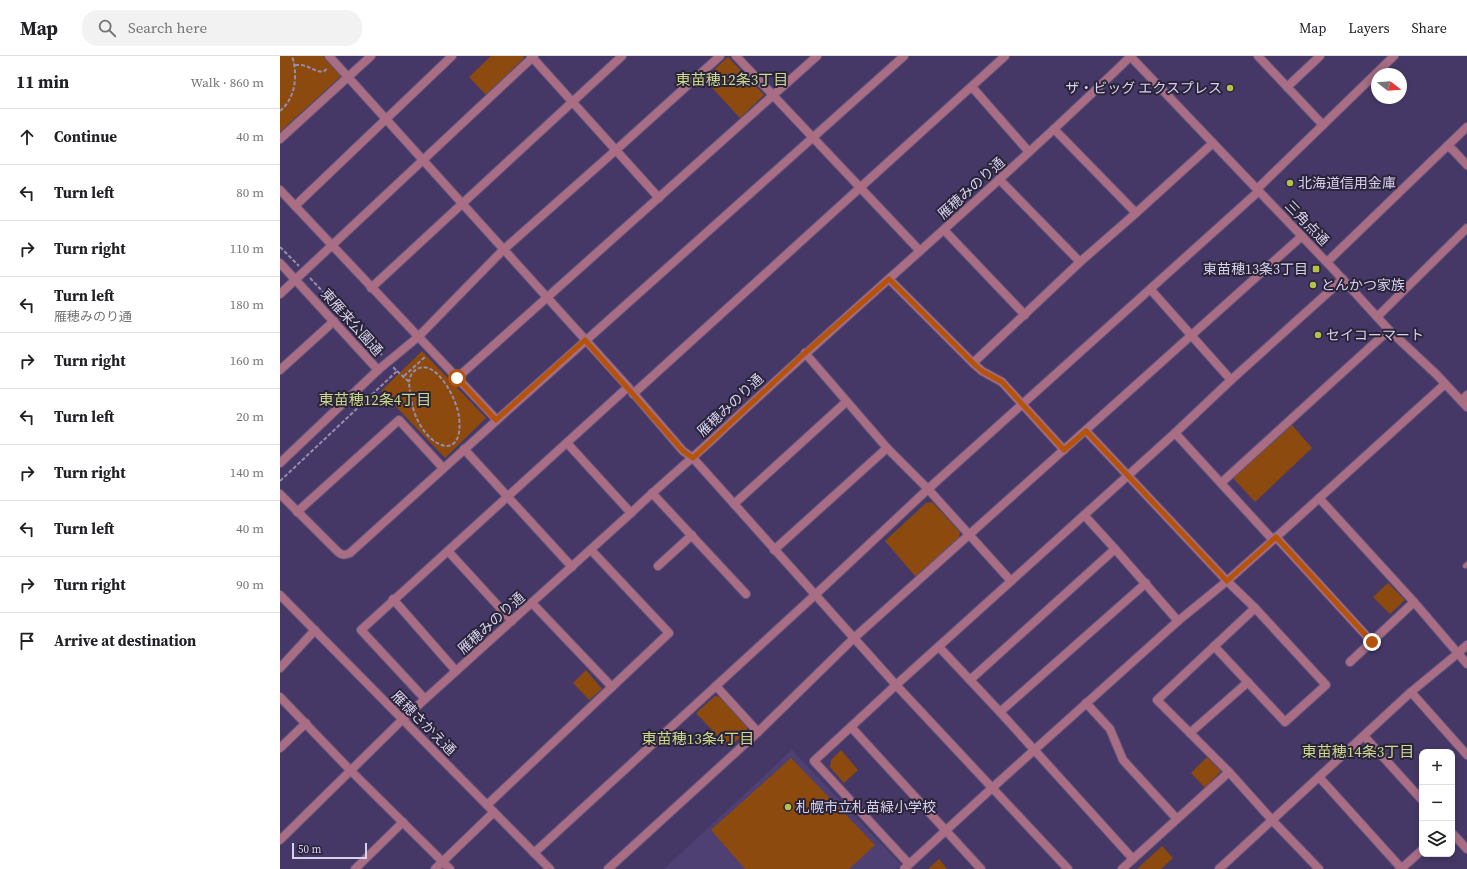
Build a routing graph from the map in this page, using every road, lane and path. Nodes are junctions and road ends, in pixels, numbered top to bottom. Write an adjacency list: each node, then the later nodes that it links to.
1 (292, 56): 17 (path)
2 (329, 56): 19 (street)
3 (371, 56): 19 (street)
4 (452, 56): 25 (street)
5 (622, 56): 23 (street)
6 (720, 56): 33 (street)
7 (736, 56): 22 (street)
8 (817, 56): 22 (street)
9 (904, 56): 29 (street)
10 (1005, 56): 20 (street)
11 (1131, 56): 28 (street, 雁穂みのり通); 31 (street, 三角点通)
12 (1258, 56): 21 (street)
13 (1320, 56): 21 (street)
14 (1394, 56): 16 (street)
15 (533, 57): 23 (street); 35 (street)
16 (1385, 59): 26 (street)
17 (295, 65): 18 (path); 24 (path)
18 (328, 67)
19 (348, 77): 25 (street); 30 (street)
20 (972, 87): 34 (street); 38 (street)
21 (1287, 87): 26 (street)
22 (774, 94): 29 (street); 41 (street)
23 (572, 101): 33 (street); 42 (street)
24 (280, 111)
25 (386, 120): 35 (street); 43 (street)
26 (1323, 125): 40 (street)
27 (1467, 127): 32 (street)
28 (1054, 129): 34 (street, 雁穂みのり通); 44 (street)
29 (813, 137): 38 (street); 70 (street)
30 (280, 139)
31 (1213, 143): 40 (street, 三角点通); 44 (street)
32 (1447, 146): 36 (street); 53 (street)
33 (616, 150): 41 (street); 50 (street)
34 (1029, 152): 37 (street, 雁穂みのり通)
35 (423, 161): 42 (street); 48 (street)
36 (1467, 165)
37 (999, 179): 46 (street, 雁穂みのり通); 52 (street)
38 (861, 186): 51 (street); 86 (street)
39 (280, 190): 43 (street)
40 (1258, 190): 47 (street, 三角点通); 61 (street)
41 (659, 198): 63 (street)
42 (461, 204): 50 (street); 60 (street)
43 (295, 206): 48 (street)
44 (1136, 213): 52 (street)
45 (1467, 228): 65 (street)
46 (944, 230): 51 (street, 雁穂みのり通); 64 (street)
47 (1302, 236): 53 (street, 三角点通); 68 (street)
48 (332, 246): 59 (street); 60 (street)
49 (280, 247): 55 (path)
50 (502, 250): 63 (street); 69 (street)
51 (920, 251): 57 (street, 雁穂みのり通)
52 (1080, 262): 64 (street)
53 (1326, 262): 58 (street, 三角点通)
54 (280, 263): 59 (street, 東雁来公園通)
55 (300, 268)
56 (306, 274): 73 (path)
57 (889, 279): 71 (street, 雁穂みのり通); 74 (street)
58 (1343, 279): 65 (street, 三角点通); 83 (street)
59 (296, 280): 62 (street); 66 (street, 東雁来公園通)
60 (371, 288): 69 (street)
61 (1151, 290): 68 (street); 91 (street)
62 (280, 294)
63 (547, 298): 70 (street); 82 (street)
64 (1024, 315): 74 (street)
65 (1377, 316): 67 (street, 三角点通)
66 (334, 321): 78 (street); 79 (street, 東雁来公園通)
67 (1389, 330): 85 (street, 三角点通); 104 (street)
68 (1191, 336): 83 (street); 93 (street)
69 (418, 337): 79 (street); 82 (street)
70 (585, 340): 86 (street); 92 (street)
71 (805, 353): 90 (street); 99 (street, 雁穂みのり通)
72 (427, 355): 76 (path)
73 (384, 358)
74 (973, 363): 91 (street)
75 (391, 365): 80 (path)
76 (417, 365): 77 (path); 81 (path)
77 (420, 368): 84 (path); 88 (path)
78 (280, 370)
79 (378, 370): 100 (street, 東雁来公園通)
80 (396, 371): 81 (path); 103 (path)
81 (404, 376): 84 (path)
82 (457, 378): 92 (street)
83 (1231, 380): 94 (street)
84 (410, 382): 88 (path)
85 (1445, 384): 89 (street, 三角点通); 109 (street)
86 (630, 391): 95 (street); 99 (street)
87 (459, 397): 88 (path)
88 (454, 399)
89 (1465, 401)
90 (846, 402): 96 (street); 110 (street)
91 (1022, 406): 98 (street); 105 (street)
92 (496, 420): 97 (street)
93 (1086, 431): 98 (street); 102 (street)
94 (1175, 433): 102 (street); 104 (street)
95 (567, 443): 108 (street); 112 (street)
96 (887, 448): 105 (street); 119 (street)
97 (464, 449): 101 (street); 108 (street)
98 (1064, 450): 115 (street)
99 (693, 458): 106 (street, 雁穂みのり通); 110 (street)
100 (280, 463)
101 (443, 468): 111 (street); 111 (street)
102 (1128, 474): 113 (street); 124 (street)
103 (280, 481)
104 (1221, 482): 116 (street)
105 (928, 489): 115 (street); 128 (street)
106 (652, 493): 112 (street, 雁穂みのり通); 114 (street)
107 (280, 494): 111 (street)
108 (508, 496): 120 (street); 122 (street)
109 (1319, 498): 116 (street); 130 (street)
110 (734, 504): 119 (street)
111 (297, 512)
112 (631, 514): 118 (street, 雁穂みのり通)
113 (1084, 516): 117 (street); 123 (street)
114 (692, 535): 121 (street); 126 (street)
115 (969, 536): 123 (street); 136 (street)
116 (1275, 538): 124 (street); 137 (street)
117 (1115, 548): 125 (street); 146 (street)
118 (591, 550): 122 (street, 雁穂みのり通); 150 (street)
119 (774, 550): 128 (street)
120 (448, 551): 129 (street); 133 (street)
121 (658, 566)
122 (572, 567): 131 (street, 雁穂みのり通)
123 (1011, 581): 140 (street)
124 (1227, 581): 132 (street); 134 (street)
125 (1146, 583): 134 (street); 155 (street)
126 (746, 594)
127 (280, 595): 135 (street, 雁穂さかえ通)
128 (815, 595): 136 (street); 149 (street)
129 (393, 600): 145 (street); 153 (street)
130 (1414, 602): 137 (street); 141 (street)
131 (532, 603): 133 (street, 雁穂みのり通); 150 (street)
132 (1255, 608): 139 (street); 147 (street)
133 (512, 621): 145 (street, 雁穂みのり通)
134 (1178, 621): 154 (street)
135 (315, 630): 144 (street); 156 (street, 雁穂さかえ通)
136 (854, 638): 148 (street); 159 (street)
137 (1372, 642): 142 (street)
138 (1467, 645): 141 (street)
139 (1214, 646): 147 (street); 160 (street)
140 (939, 647): 146 (street); 148 (street)
141 (1457, 654): 143 (street); 151 (street)
142 (1350, 662)
143 (1467, 664)
144 (280, 668)
145 (456, 671): 153 (street, 雁穂みのり通)
146 (970, 680): 155 (street)
147 (1248, 682): 160 (street)
148 (896, 685): 158 (street); 168 (street)
149 (716, 686): 159 (street); 179 (street)
150 (612, 687): 170 (street)
151 (1411, 692): 161 (street); 164 (street)
152 (280, 697): 157 (street)
153 (425, 699): 156 (street, 雁穂みのり通)
154 (1086, 703): 163 (street); 172 (street)
155 (1000, 712): 163 (street)
156 (403, 719): 165 (street, 雁穂みのり通); 170 (street, 雁穂さかえ通)
157 (306, 723): 162 (street); 165 (street)
158 (851, 727): 175 (street); 183 (street)
159 (758, 732): 188 (street)
160 (1190, 733): 166 (street)
161 (1364, 736): 167 (street); 169 (street)
162 (280, 748)
163 (1035, 750): 168 (street); 181 (street)
164 (1467, 755)
165 (351, 770): 174 (street); 177 (street, 雁穂みのり通)
166 (1229, 772): 172 (street); 173 (street)
167 (1319, 777): 173 (street); 194 (street)
168 (992, 788): 175 (street); 190 (street)
169 (1419, 797)
170 (487, 805): 171 (street, 雁穂さかえ通)
171 (494, 812): 179 (street, 雁穂さかえ通); 182 (street)
172 (1177, 819): 181 (street)
173 (1272, 820): 192 (street); 193 (street)
174 (403, 822): 182 (street); 184 (street)
175 (946, 831): 183 (street); 189 (street)
176 (1455, 836): 178 (street)
177 (280, 840)
178 (1467, 850)
179 (534, 853): 187 (street, 雁穂さかえ通)
180 (1419, 853): 194 (street)
181 (1134, 858): 191 (street)
182 (443, 861): 185 (street); 186 (street)
183 (907, 867)
184 (355, 869)
185 (436, 869)
186 (450, 869)
187 (550, 869)
188 (608, 869)
189 (982, 869)
190 (1068, 869)
191 (1122, 869)
192 (1219, 869)
193 (1319, 869)
194 (1402, 869)

